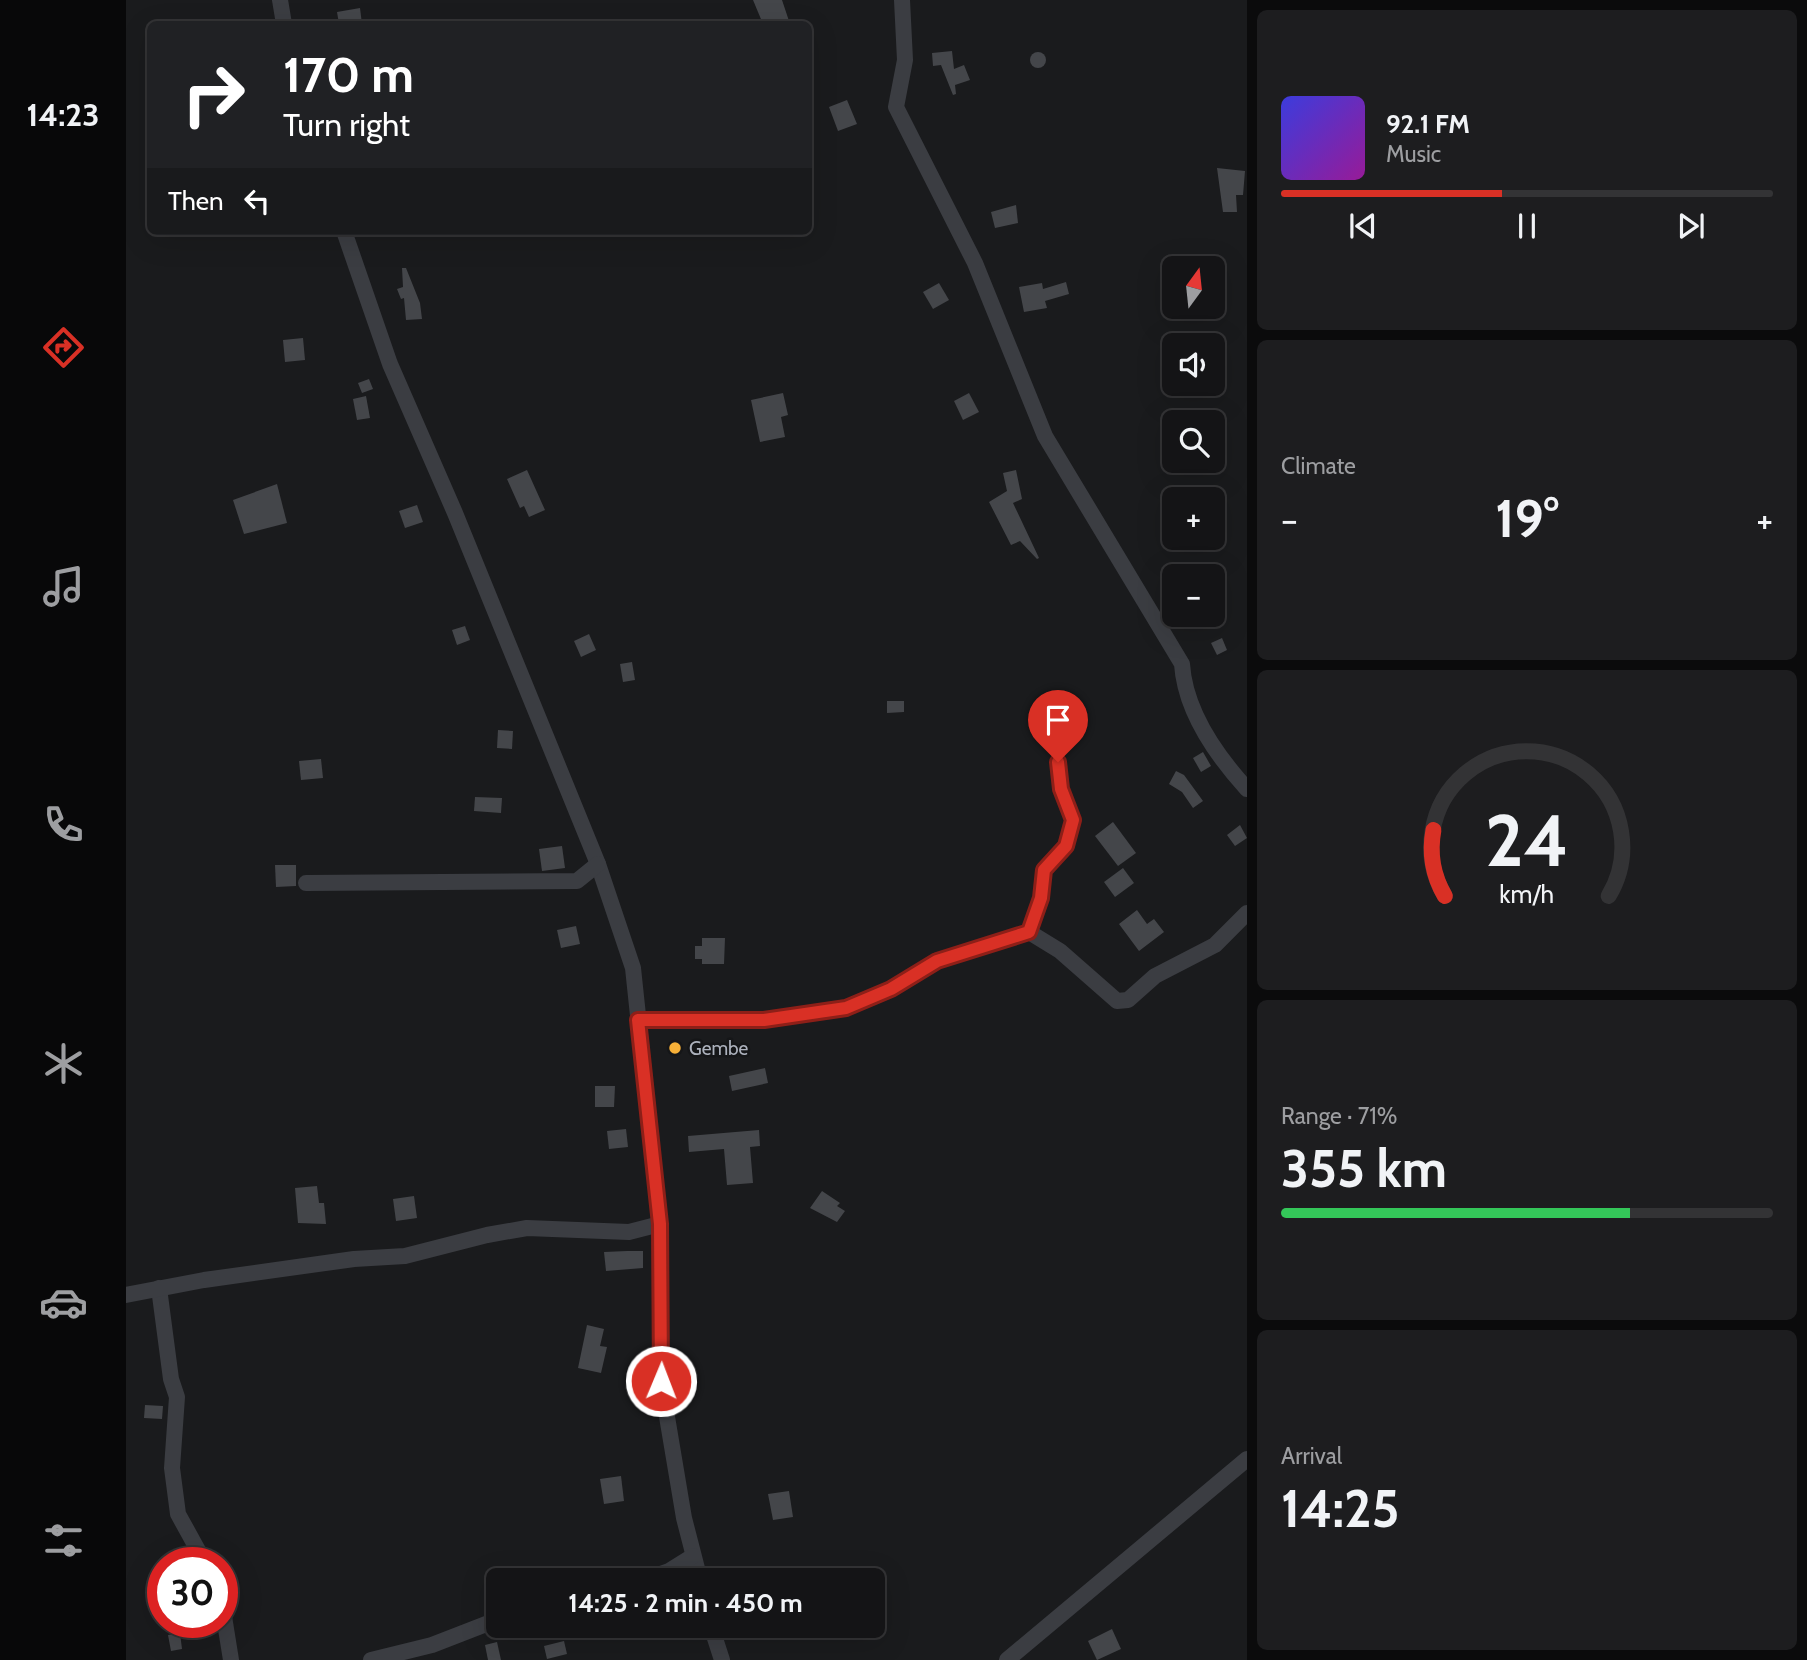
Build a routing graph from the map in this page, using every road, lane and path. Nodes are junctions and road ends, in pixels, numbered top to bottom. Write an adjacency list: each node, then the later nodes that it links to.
1 (281, 0): 3 (street)
2 (902, 0): 6 (street)
3 (284, 21)
4 (345, 235): 7 (street)
5 (1058, 762): 10 (street)
6 (1247, 789)
7 (598, 864): 8 (street); 11 (street)
8 (306, 883)
9 (1247, 914): 10 (street)
10 (1029, 932): 11 (street)
11 (638, 1020): 12 (street)
12 (660, 1224): 13 (street); 17 (street)
13 (159, 1288): 14 (street); 16 (street)
14 (126, 1295)
15 (1247, 1460): 26 (street)
16 (196, 1547)
17 (694, 1556): 18 (street); 19 (street)
18 (674, 1568)
19 (696, 1568)
20 (486, 1624): 24 (street)
21 (227, 1638): 23 (street)
22 (715, 1638): 25 (street)
23 (231, 1660)
24 (372, 1660)
25 (722, 1660)
26 (1007, 1660)

